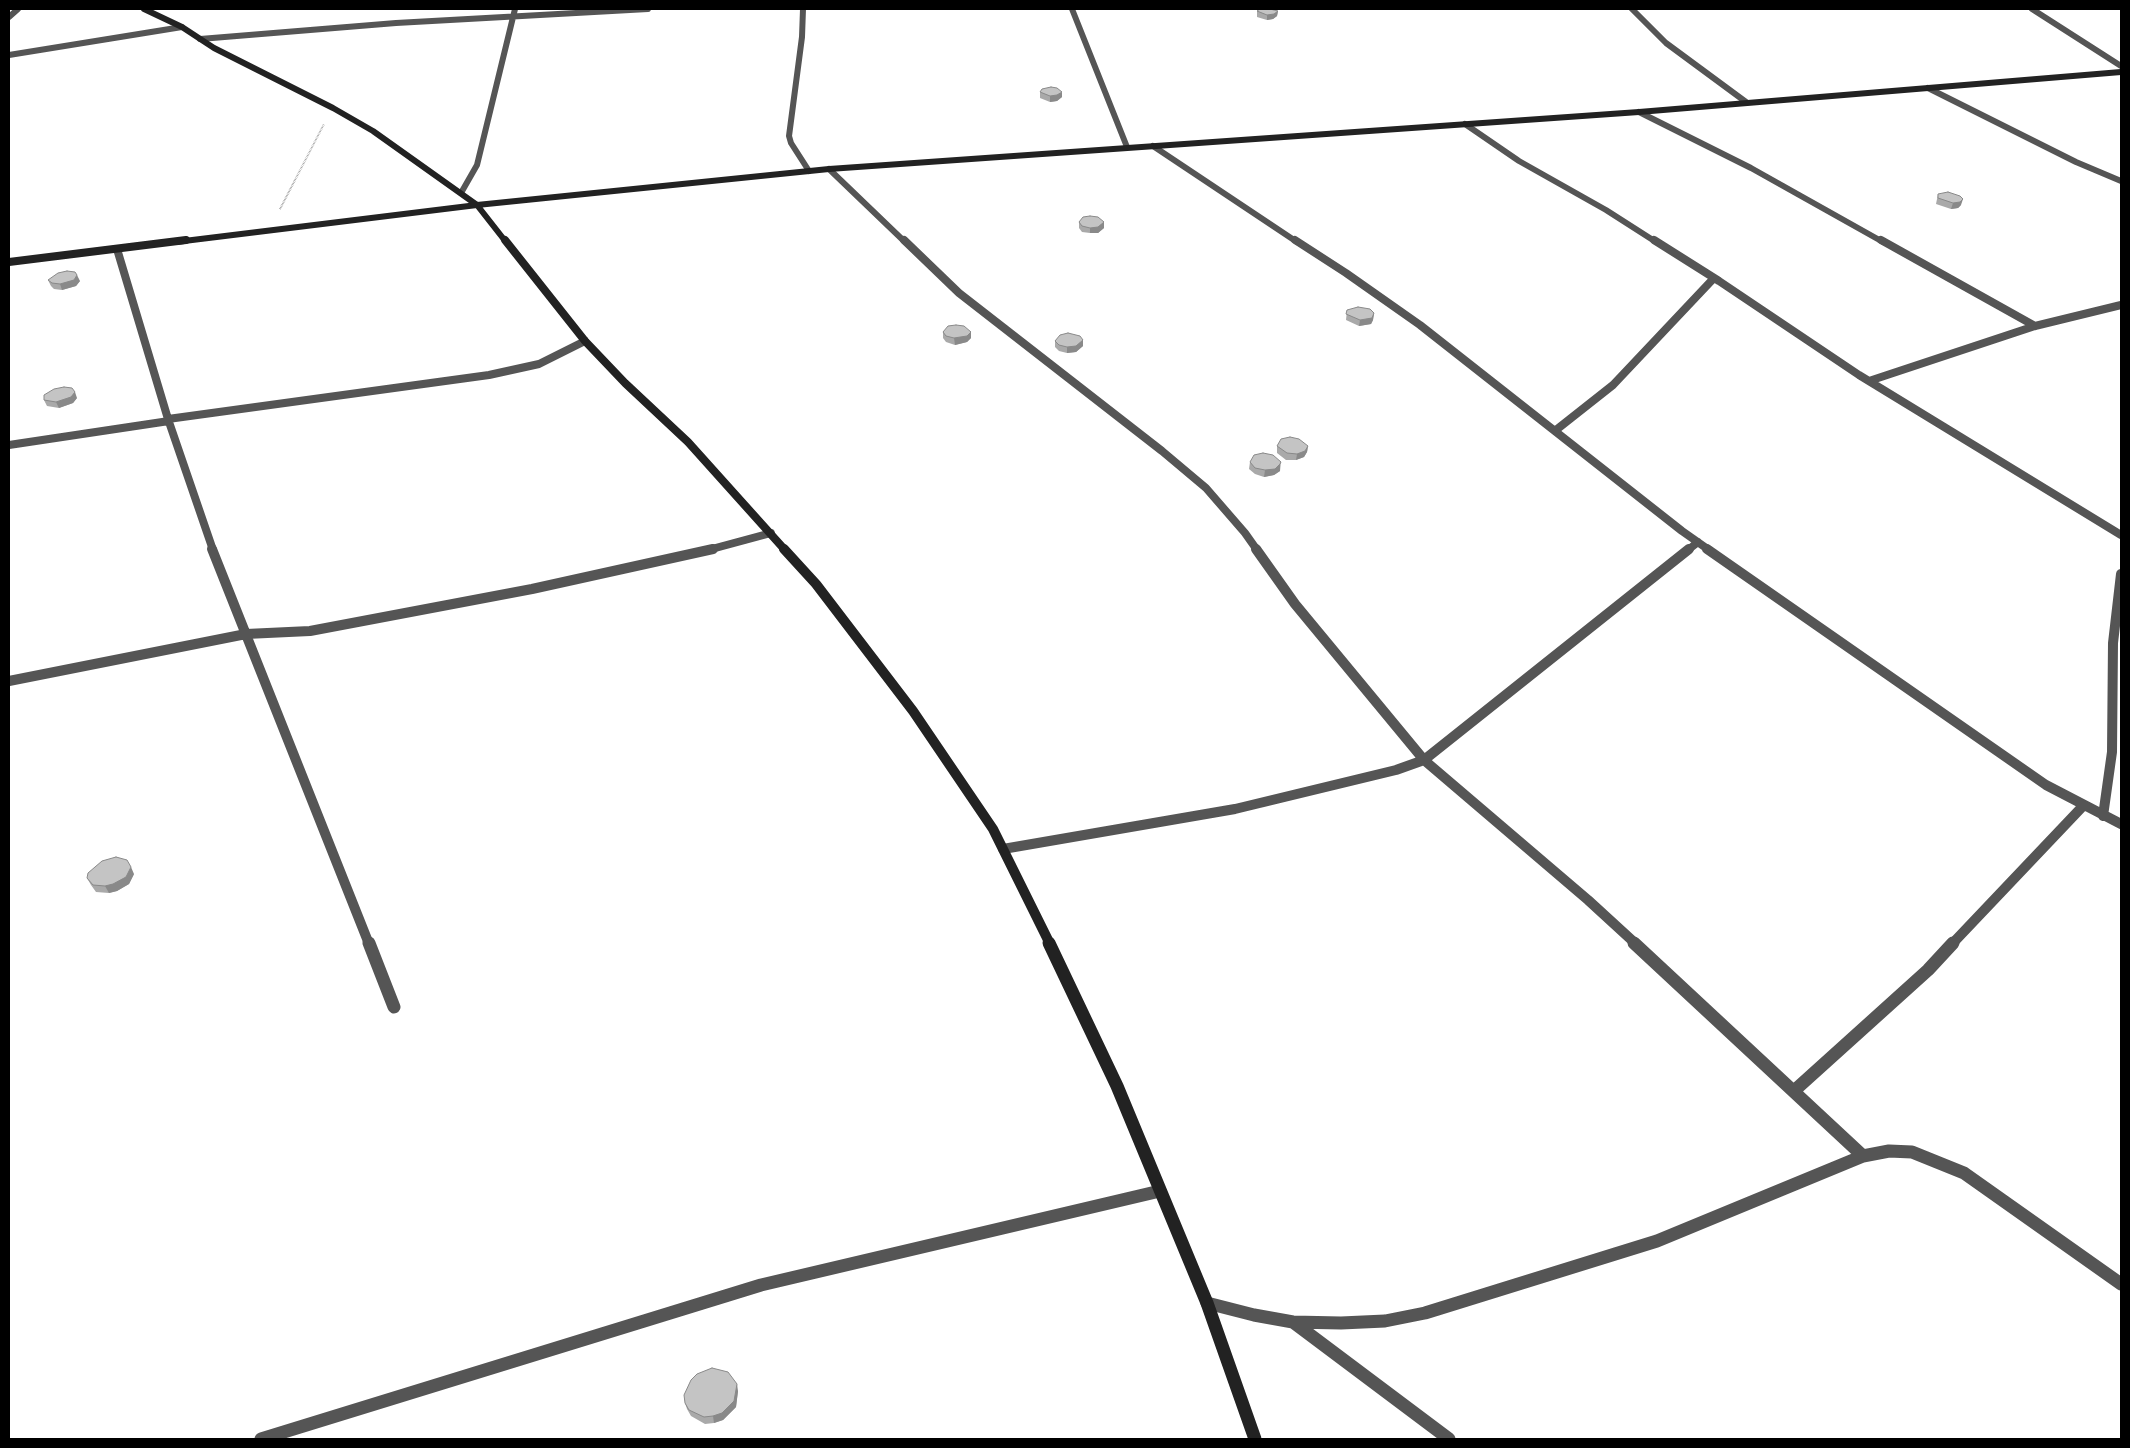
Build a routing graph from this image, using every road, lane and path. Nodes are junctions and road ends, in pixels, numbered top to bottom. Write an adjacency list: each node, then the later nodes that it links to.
1 (18, 9): 9 (street)
2 (144, 9): 11 (street)
3 (515, 9): 10 (street)
4 (648, 9): 10 (street)
5 (804, 9): 24 (street)
6 (1072, 9): 22 (street)
7 (1632, 9): 17 (street)
8 (2032, 9): 14 (street)
9 (9, 17)
10 (512, 17): 12 (street); 26 (street)
11 (182, 27): 12 (street); 13 (street)
12 (200, 39): 18 (street)
13 (9, 55)
14 (2121, 66)
15 (2121, 72): 16 (street)
16 (1928, 88): 17 (street); 25 (street)
17 (1746, 102): 19 (street)
18 (333, 108): 26 (street); 28 (path)
19 (1639, 112): 20 (street); 33 (street)
20 (1465, 124): 21 (street); 31 (street)
21 (1153, 146): 22 (street); 37 (street)
22 (1127, 148): 23 (street)
23 (829, 170): 24 (street); 45 (street)
24 (809, 171): 27 (street)
25 (2121, 181)
26 (460, 193): 27 (street)
27 (477, 205): 28 (street); 34 (street)
28 (269, 230): 29 (street)
29 (116, 248): 30 (street); 36 (street)
30 (9, 262)
31 (1714, 278): 35 (street); 37 (street)
32 (2121, 305): 33 (street)
33 (2035, 326): 35 (street)
34 (585, 341): 36 (street); 39 (street)
35 (1869, 381): 40 (street)
36 (168, 420): 38 (street); 43 (street)
37 (1556, 430): 41 (street)
38 (9, 445)
39 (771, 533): 43 (street); 49 (street)
40 (2121, 535)
41 (1698, 542): 45 (street); 46 (street)
42 (2121, 574): 47 (street)
43 (246, 634): 44 (street); 50 (street)
44 (9, 681)
45 (1424, 760): 49 (street); 51 (street)
46 (2083, 806): 47 (street); 51 (street)
47 (2104, 816): 48 (street)
48 (2121, 824)
49 (1003, 850): 53 (street)
50 (394, 1007)
51 (1795, 1090): 52 (street)
52 (1863, 1156): 54 (street); 56 (street)
53 (1160, 1191): 55 (street); 57 (street)
54 (2121, 1284)
55 (1207, 1303): 56 (street); 58 (street)
56 (1293, 1322): 59 (street)
57 (261, 1439)
58 (1255, 1439)
59 (1449, 1439)

